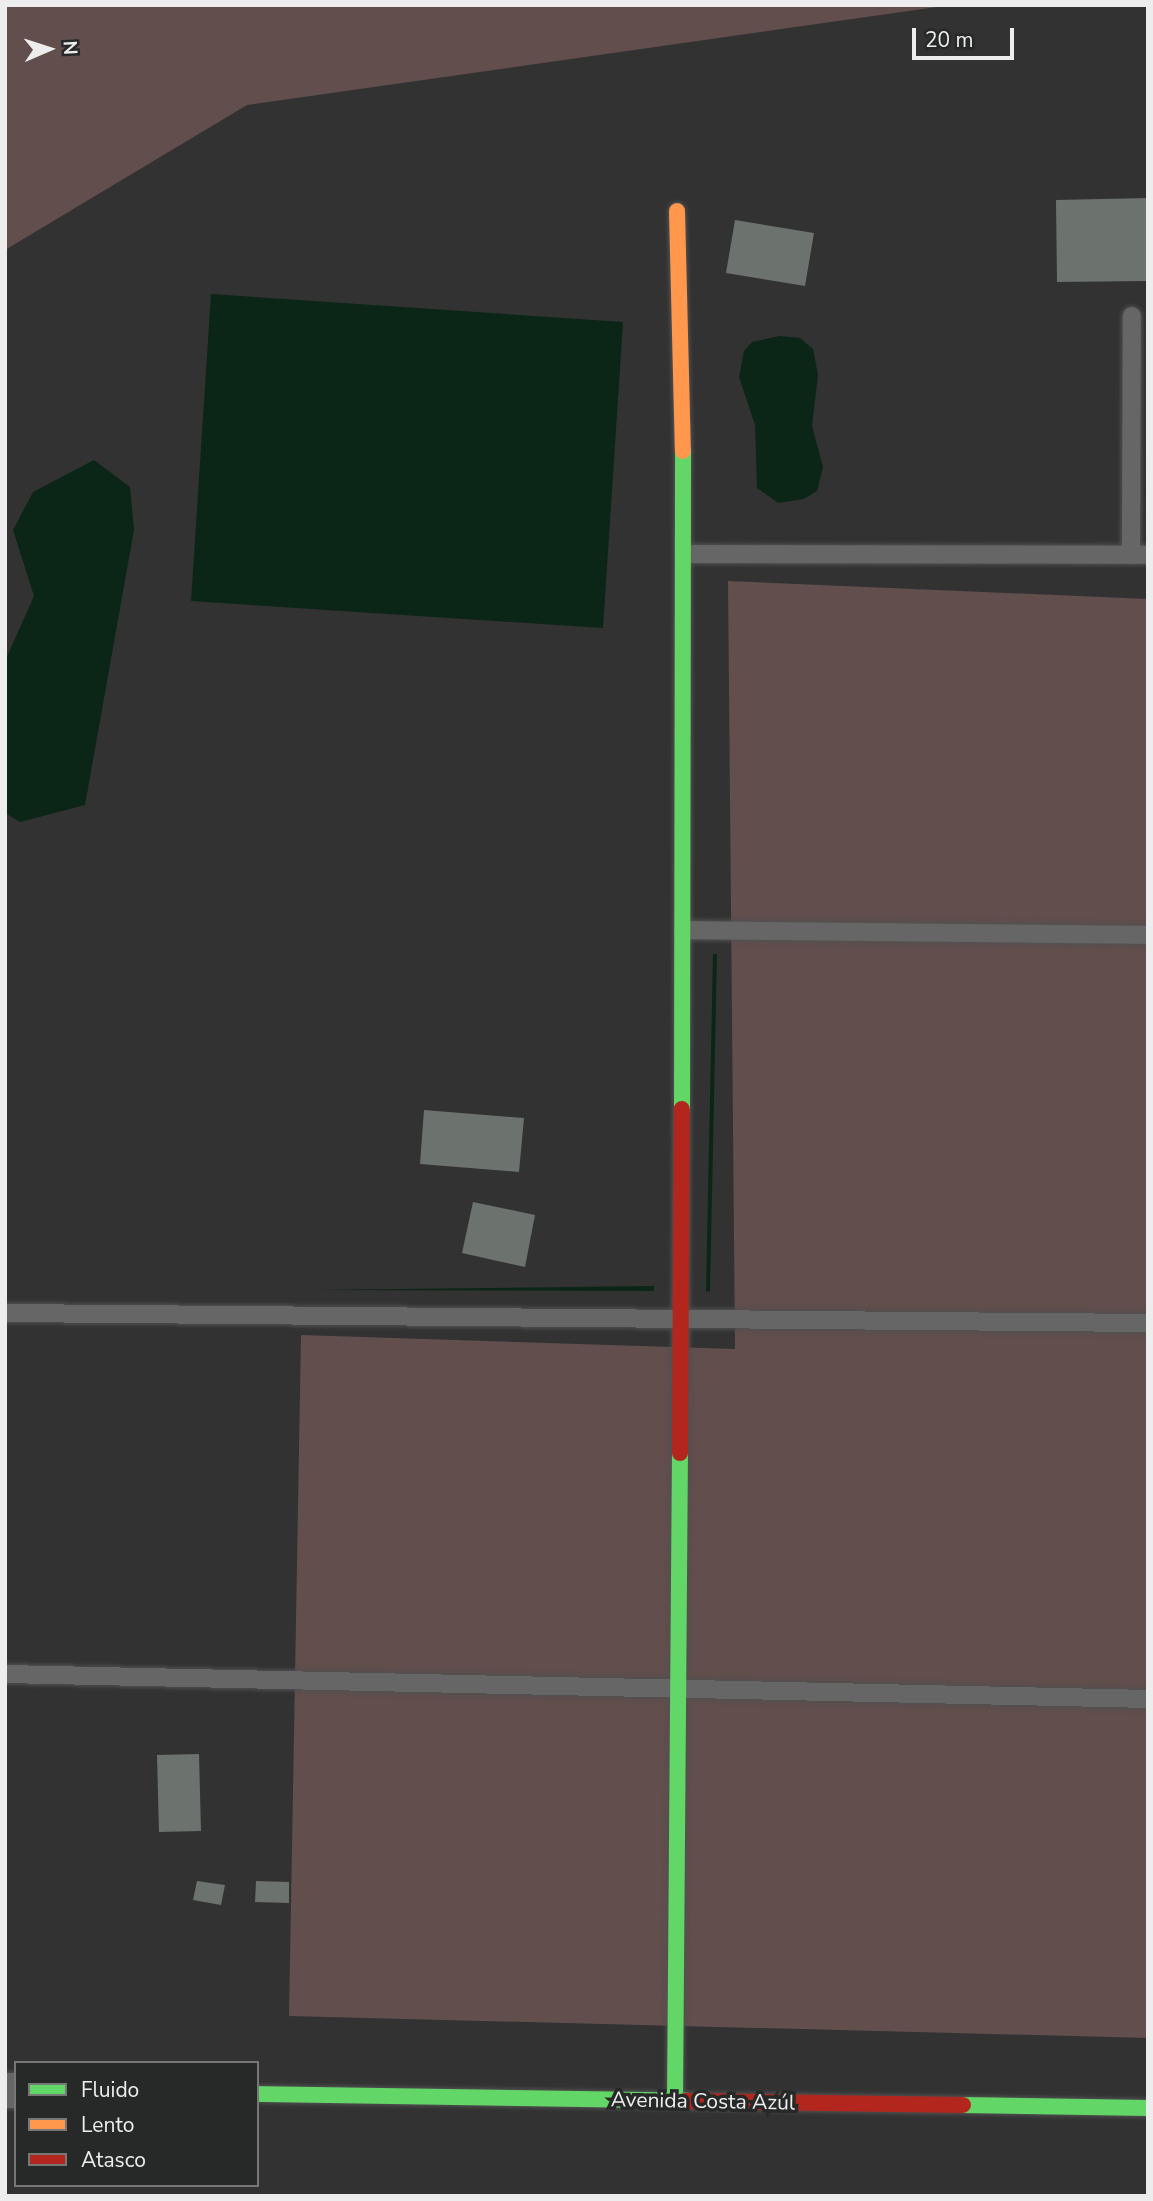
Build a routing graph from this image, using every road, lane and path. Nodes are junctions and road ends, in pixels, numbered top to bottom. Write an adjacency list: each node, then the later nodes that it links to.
1 (677, 211): 3 (street)
2 (1132, 316): 4 (lane)
3 (686, 554): 4 (lane); 5 (street)
4 (1139, 555)
5 (683, 930): 6 (lane); 8 (street)
6 (1148, 935)
7 (5, 1313): 8 (lane)
8 (680, 1319): 9 (lane); 11 (street)
9 (1148, 1323)
10 (5, 1674): 11 (lane)
11 (678, 1689): 12 (lane); 14 (street)
12 (1148, 1699)
13 (259, 2094): 14 (street, Avenida Costa Azúl)
14 (675, 2100): 15 (street, Avenida Costa Azúl)
15 (1148, 2108)

